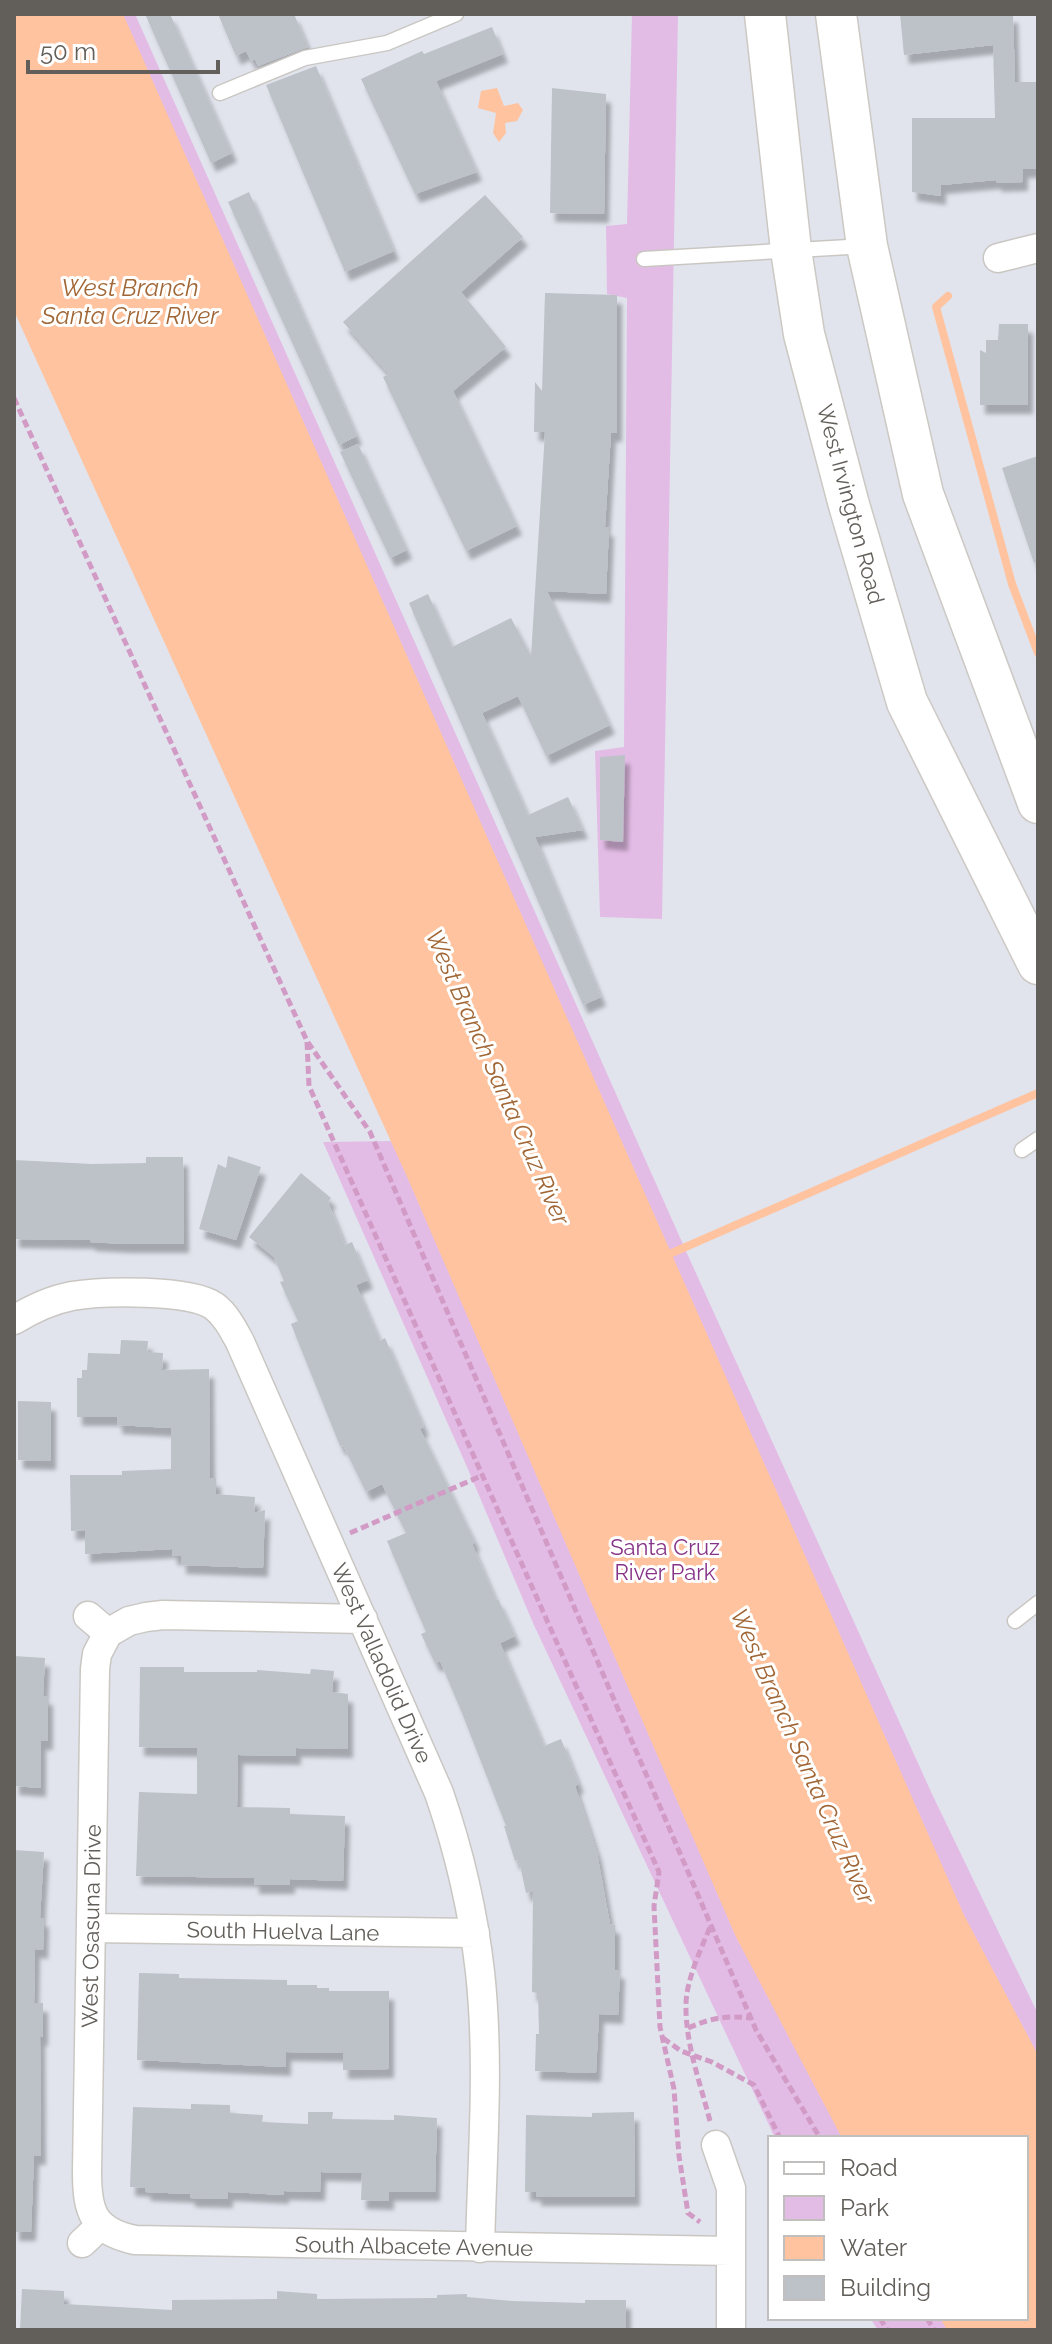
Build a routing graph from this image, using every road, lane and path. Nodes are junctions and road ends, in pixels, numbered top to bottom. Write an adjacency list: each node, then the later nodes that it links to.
1 (456, 14): 4 (lane)
2 (765, 14): 7 (main road, West Irvington Road)
3 (836, 14): 5 (main road)
4 (220, 93)
5 (867, 246): 7 (lane); 11 (main road)
6 (1038, 248): 8 (street)
7 (791, 250): 9 (lane); 12 (main road, West Irvington Road)
8 (998, 258)
9 (644, 259)
10 (14, 398): 13 (path)
11 (1038, 803)
12 (1038, 964)
13 (307, 1041): 17 (path); 22 (path)
14 (1038, 1139): 15 (lane)
15 (1022, 1150)
16 (14, 1320): 18 (street, West Valladolid Drive)
17 (481, 1476): 18 (path); 27 (path)
18 (329, 1543): 20 (street, West Valladolid Drive)
19 (1038, 1603): 21 (lane)
20 (363, 1619): 23 (street, West Osasuna Drive); 24 (street, West Valladolid Drive)
21 (1015, 1621)
22 (711, 1924): 25 (path); 26 (path)
23 (91, 1928): 24 (street, South Huelva Lane); 33 (street, West Osasuna Drive)
24 (475, 1933): 34 (street, West Valladolid Drive)
25 (751, 2018): 26 (path); 30 (path)
26 (688, 2028): 28 (path)
27 (662, 2037): 28 (path); 32 (path)
28 (693, 2055): 29 (path); 31 (path)
29 (779, 2136)
30 (819, 2136)
31 (716, 2145): 35 (street)
32 (700, 2222)
33 (91, 2234): 34 (street, South Albacete Avenue)
34 (480, 2248): 35 (street, South Albacete Avenue)
35 (731, 2251): 36 (street)
36 (731, 2330)

